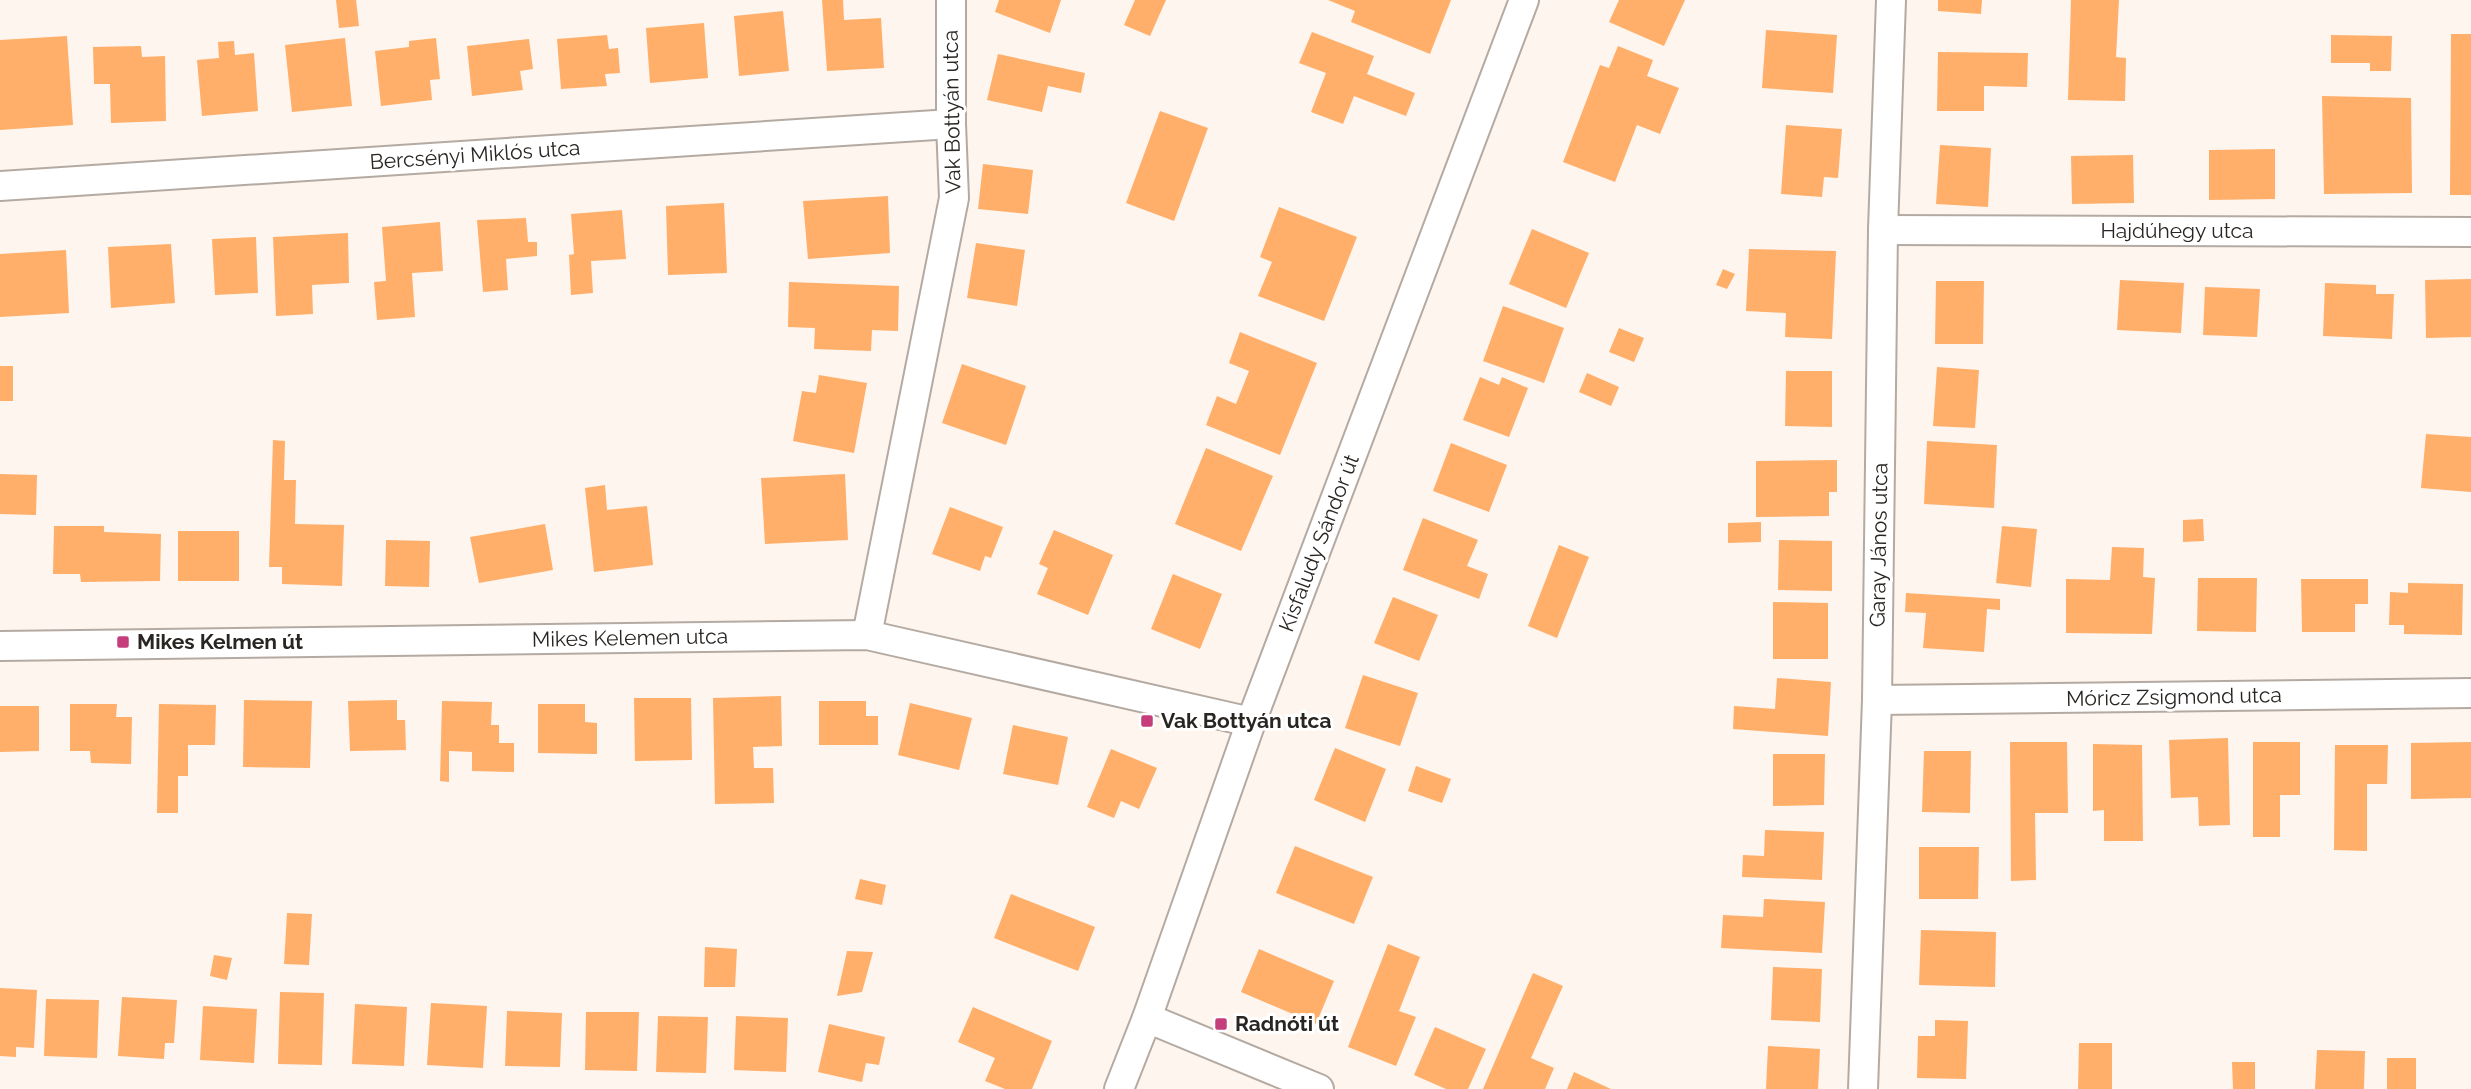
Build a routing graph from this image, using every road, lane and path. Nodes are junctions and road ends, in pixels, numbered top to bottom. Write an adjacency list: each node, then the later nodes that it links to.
1 (951, 0): 4 (street, Vak Bottyán utca)
2 (1524, 0): 12 (street, Kisfaludy Sándor út)
3 (1891, 0): 6 (street, Garay János utca)
4 (951, 124): 5 (street, Bercsényi Miklós utca); 8 (street, Vak Bottyán utca)
5 (0, 186)
6 (1883, 230): 7 (street, Hajdúhegy utca); 11 (street, Garay János utca)
7 (2471, 232)
8 (867, 635): 9 (street, Mikes Kelemen utca); 12 (street, Mikes Kelemen utca)
9 (0, 646)
10 (2471, 693): 11 (street, Móricz Zsigmond utca)
11 (1877, 700): 16 (street, Garay János utca)
12 (1251, 722): 13 (street, Kisfaludy Sándor út)
13 (1147, 1018): 14 (street, Kisfaludy Sándor út); 15 (street)
14 (1119, 1089)
15 (1319, 1089)
16 (1863, 1089)

